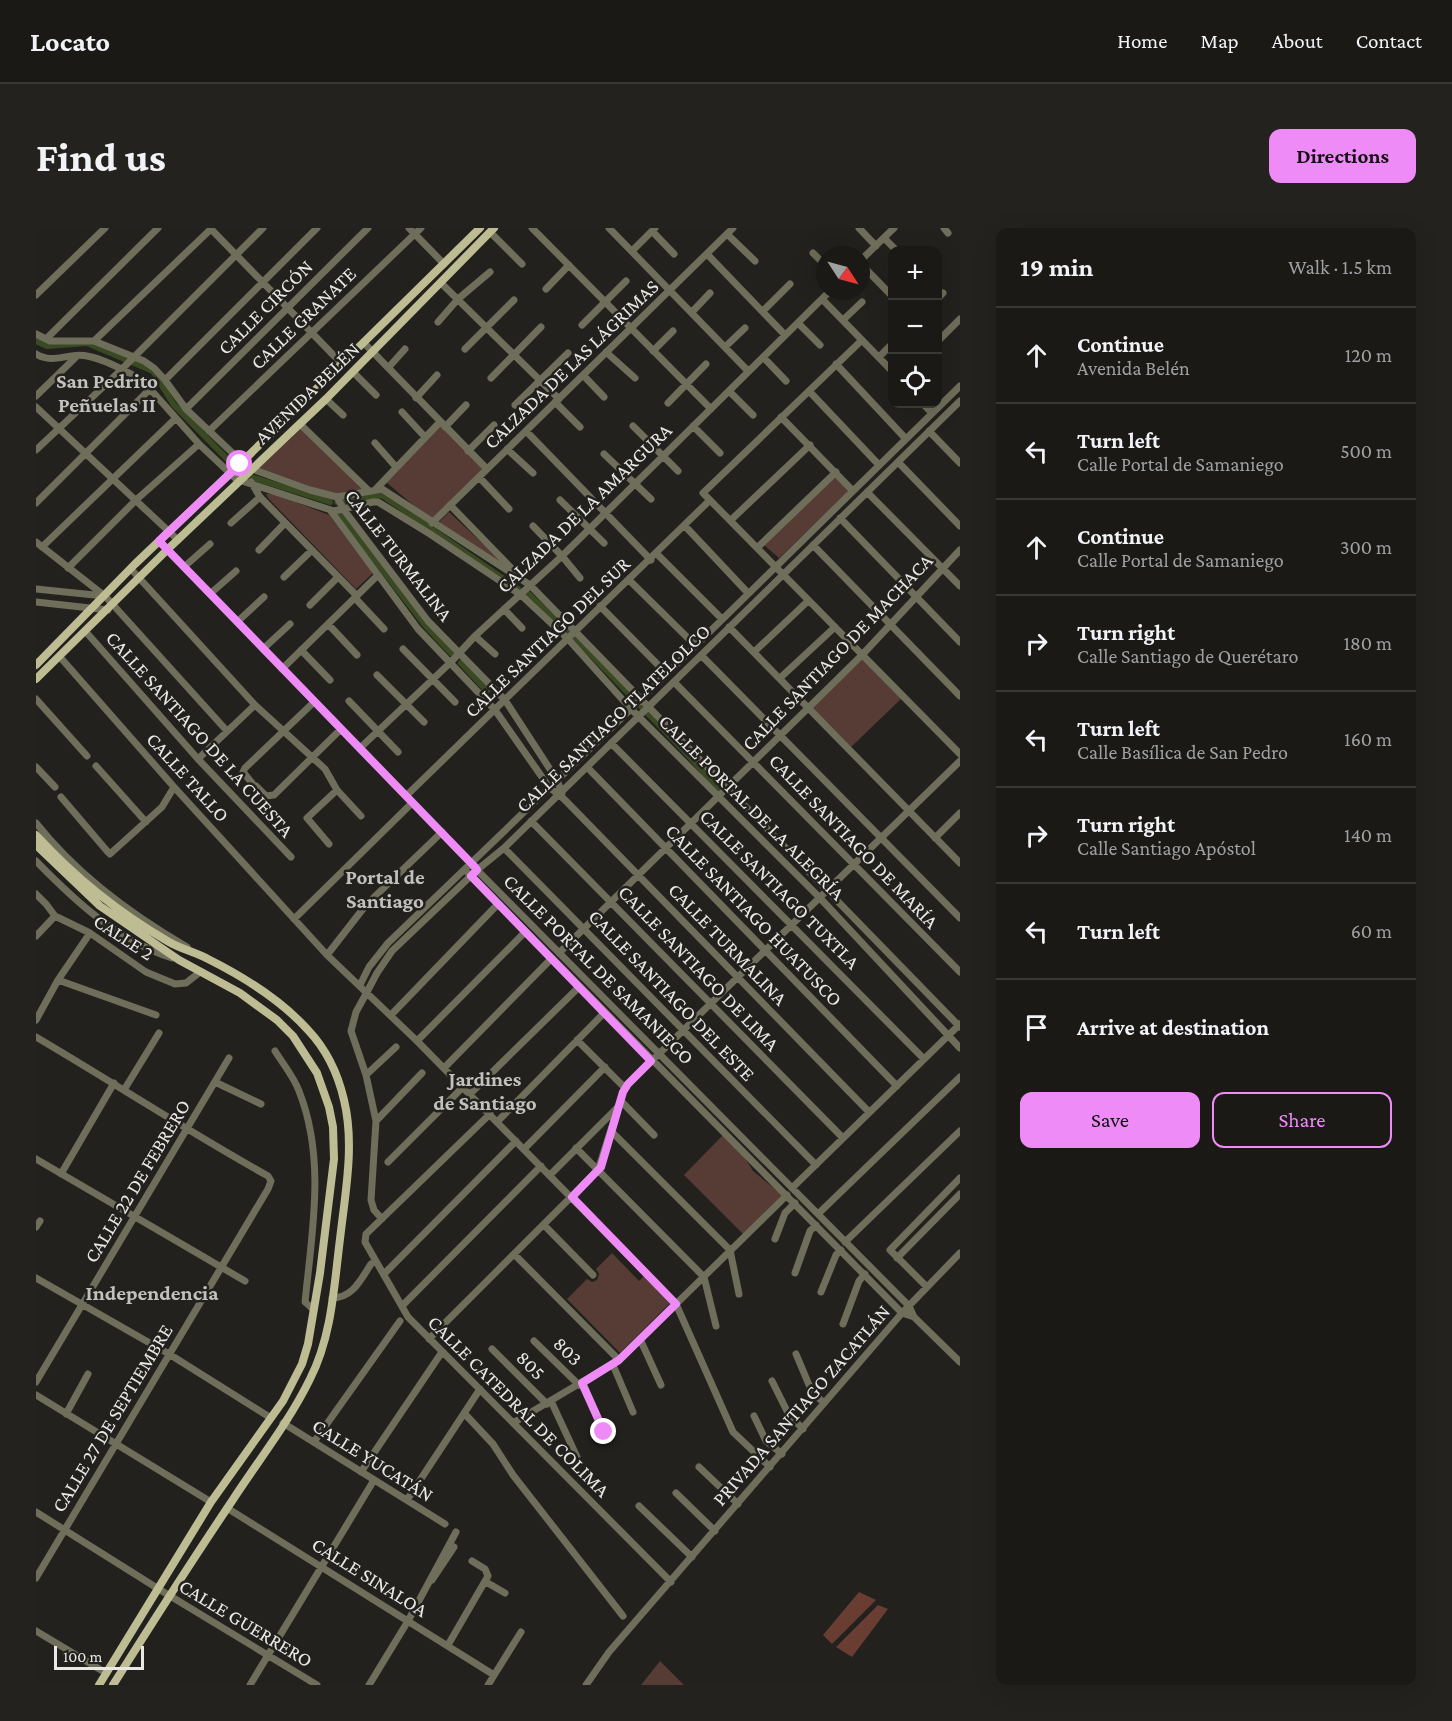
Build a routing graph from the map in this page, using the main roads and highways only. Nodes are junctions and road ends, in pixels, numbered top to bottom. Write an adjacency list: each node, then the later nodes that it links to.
1 (480, 228): 3 (main road, AVENIDA BELÉN)
2 (492, 230): 4 (main road, AVENIDA BELÉN)
3 (36, 664)
4 (36, 679)
5 (36, 835): 7 (main road)
6 (36, 845): 8 (main road)
7 (118, 1683)
8 (99, 1685)

